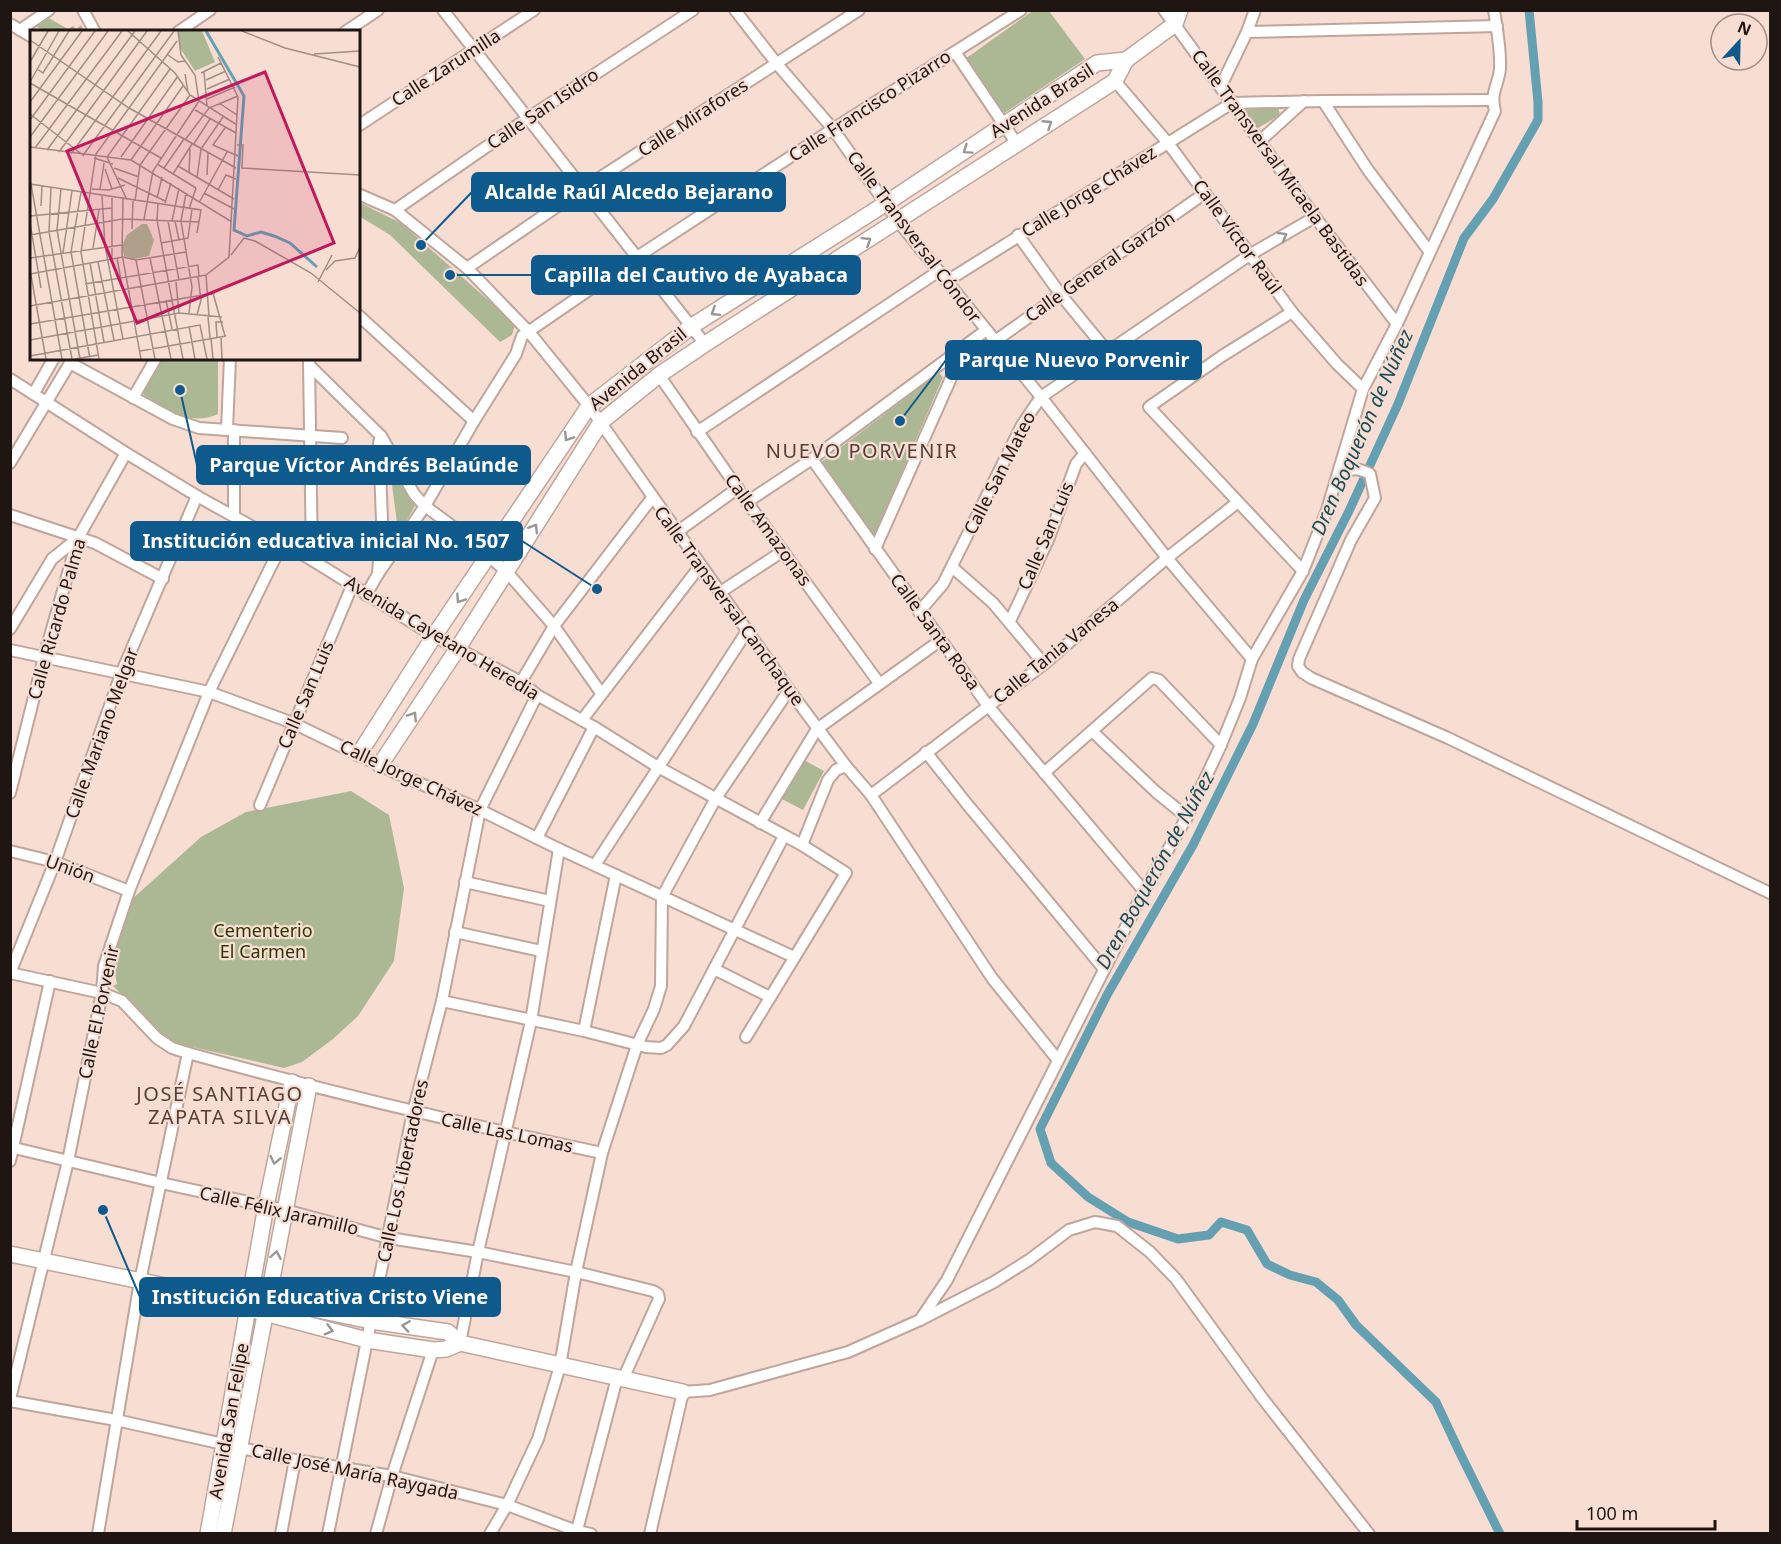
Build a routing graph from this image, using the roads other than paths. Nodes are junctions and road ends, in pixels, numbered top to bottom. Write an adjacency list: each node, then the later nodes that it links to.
1 (49, 10): 16 (street)
2 (83, 10): 17 (street)
3 (210, 10): 18 (street)
4 (378, 10): 19 (street)
5 (443, 10): 22 (street)
6 (534, 10): 22 (street, Calle Zarumilla)
7 (693, 10): 32 (street, Calle San Isidro)
8 (735, 10): 25 (street, Calle Transversal Cóndor)
9 (860, 10): 25 (street, Calle Mirafores)
10 (1021, 10): 23 (street, Calle Francisco Pizarro)
11 (1164, 10): 14 (street, Calle Transversal Micaela Bastidas)
12 (1255, 10): 20 (street)
13 (1494, 10): 15 (street)
14 (1178, 17): 24 (street); 27 (street, Calle Transversal Micaela Bastidas)
15 (1497, 26): 20 (street); 28 (street)
16 (15, 27): 21 (street)
17 (94, 30)
18 (181, 30)
19 (348, 30)
20 (1247, 32): 27 (street)
21 (30, 36)
22 (473, 50): 32 (street); 33 (street, Calle Zarumilla)
23 (955, 52): 34 (street); 35 (street, Calle Francisco Pizarro)
24 (1126, 60): 26 (street, Avenida Brasil); 34 (street, Avenida Brasil)
25 (777, 64): 35 (street, Calle Transversal Cóndor); 39 (street, Calle Mirafores)
26 (1115, 81): 37 (street, Calle Víctor Raúl); 38 (street, Avenida Brasil, one-way to 26)
27 (1221, 86): 31 (street, Calle Transversal Micaela Bastidas)
28 (1492, 99): 29 (street); 47 (street)
29 (1323, 100): 30 (street); 47 (street)
30 (1304, 101): 31 (street); 36 (street)
31 (1232, 104): 36 (street, Calle Transversal Micaela Bastidas); 37 (street, Calle Jorge Chávez)
32 (528, 118): 39 (street); 43 (street, Calle San Isidro)
33 (360, 125)
34 (1004, 125): 38 (street); 42 (street, Avenida Brasil, one-way to 42)
35 (833, 129): 42 (street, Calle Transversal Cóndor); 49 (street, Calle Francisco Pizarro)
36 (1260, 141): 44 (street, Calle Transversal Micaela Bastidas)
37 (1168, 143): 40 (street, Calle Víctor Raúl); 46 (street, Calle Jorge Chávez)
38 (1017, 144): 45 (street, Avenida Brasil)
39 (584, 188): 49 (street); 50 (street, Calle Mirafores)
40 (1205, 193): 48 (street, Calle Víctor Raúl); 53 (street, Calle General Garzón)
41 (360, 195): 43 (street, Calle Transversal Canchaque)
42 (885, 204): 45 (street, Calle Transversal Cóndor); 57 (street, Avenida Brasil, one-way to 57)
43 (395, 210): 50 (street, Calle Transversal Canchaque)
44 (1315, 217): 48 (street, Calle San Mateo, one-way to 44); 56 (street, Calle Transversal Micaela Bastidas)
45 (898, 221): 51 (street, Calle Transversal Cóndor); 61 (street, Avenida Brasil, one-way to 45)
46 (1018, 236): 52 (street, Calle Jorge Chávez); 53 (street)
47 (1429, 251): 56 (street)
48 (1251, 254): 54 (street, Calle Víctor Raúl); 63 (street, Calle San Mateo)
49 (637, 257): 57 (street); 59 (street, Calle Francisco Pizarro)
50 (467, 268): 59 (street, Calle Transversal Canchaque)
51 (939, 270): 52 (street, Calle Transversal Cóndor); 80 (street)
52 (947, 281): 58 (street, Calle Transversal Cóndor)
53 (1061, 295): 60 (street, Calle General Garzón); 63 (street)
54 (1292, 312): 71 (street, Calle Víctor Raúl); 93 (street)
55 (360, 317): 77 (street)
56 (1397, 324): 71 (street)
57 (692, 326): 61 (street); 76 (street, Avenida Brasil)
58 (985, 331): 60 (street, Calle Transversal Cóndor); 62 (street)
59 (529, 332): 76 (street, Calle Transversal Canchaque); 77 (street, Calle Francisco Pizarro)
60 (995, 342): 73 (street, Calle Transversal Cóndor)
61 (705, 344): 69 (street, Avenida Brasil)
62 (965, 348): 86 (street); 100 (street)
63 (1107, 351): 73 (street, Calle San Mateo)
64 (53, 360): 72 (street)
65 (155, 360): 74 (street)
66 (230, 360): 79 (street)
67 (71, 361): 74 (street); 75 (street)
68 (309, 362): 81 (street); 82 (street)
69 (659, 375): 78 (street, Avenida Brasil); 80 (street, Calle Amazonas)
70 (10, 379): 72 (street, Avenida Cayetano Heredia)
71 (1363, 389): 88 (street)
72 (34, 393): 75 (street, Avenida Cayetano Heredia)
73 (1041, 397): 85 (street, Calle Transversal Cóndor); 106 (street, Calle San Mateo)
74 (134, 398): 79 (street)
75 (47, 403): 84 (street, Avenida Cayetano Heredia); 87 (street)
76 (589, 406): 78 (street, Calle Transversal Canchaque); 102 (street, Avenida Brasil, one-way to 102)
77 (474, 421): 94 (street, Calle Francisco Pizarro)
78 (601, 422): 91 (street, Calle Transversal Canchaque); 108 (street, Avenida Brasil, one-way to 78)
79 (231, 430): 81 (street); 96 (street)
80 (697, 432): 89 (street, Calle Amazonas)
81 (310, 436): 83 (street); 104 (street)
82 (381, 436): 94 (street); 109 (street)
83 (342, 438)
84 (126, 453): 90 (street, Avenida Cayetano Heredia); 98 (street, Calle Ricardo Palma)
85 (1085, 453): 103 (street, Calle Transversal Cóndor); 115 (street, Calle San Luis)
86 (812, 459): 92 (street); 100 (street, Calle Santa Rosa)
87 (10, 463)
88 (1334, 486): 107 (street); 164 (street)
89 (738, 488): 92 (street, Calle Amazonas); 97 (street)
90 (197, 496): 96 (street, Avenida Cayetano Heredia); 110 (street, Calle Mariano Melgar)
91 (652, 498): 97 (street, Calle Transversal Canchaque); 116 (street)
92 (747, 502): 101 (street, Calle Amazonas)
93 (1238, 502): 103 (street, Calle Tania Vanesa); 107 (street)
94 (425, 506): 102 (street); 109 (street, Calle Francisco Pizarro)
95 (10, 515): 98 (street)
96 (234, 515): 99 (street, Avenida Cayetano Heredia)
97 (676, 532): 105 (street, Calle Transversal Canchaque)
98 (78, 538): 110 (street); 117 (street); 123 (street, Calle Ricardo Palma)
99 (282, 544): 104 (street, Avenida Cayetano Heredia); 130 (street, Calle El Porvenir)
100 (875, 549): 114 (street, Calle Santa Rosa)
101 (783, 551): 112 (street); 128 (street, Calle Amazonas)
102 (489, 557): 108 (street); 119 (street, Avenida Brasil, one-way to 119)
103 (1167, 558): 124 (street, Calle Transversal Cóndor); 125 (street, Calle Tania Vanesa)
104 (312, 560): 111 (street, Avenida Cayetano Heredia)
105 (700, 566): 112 (street, Calle Transversal Canchaque); 131 (street)
106 (952, 567): 114 (street, Calle San Mateo); 115 (street)
107 (1303, 571): 124 (street)
108 (507, 572): 116 (street); 121 (street, Avenida Brasil)
109 (378, 574): 113 (street, Calle Francisco Pizarro)
110 (163, 579): 126 (street, Calle Mariano Melgar)
111 (352, 586): 113 (street, Avenida Cayetano Heredia); 135 (street, Calle San Luis)
112 (719, 592): 118 (street, Calle Transversal Canchaque)
113 (366, 595): 119 (street, Avenida Cayetano Heredia)
114 (920, 612): 120 (street, Calle Santa Rosa)
115 (1010, 621): 125 (street)
116 (554, 626): 127 (street); 131 (street)
117 (10, 629)
118 (747, 631): 129 (street, Calle Transversal Canchaque); 144 (street)
119 (435, 636): 121 (street, Avenida Cayetano Heredia); 141 (street, Avenida Brasil)
120 (941, 640): 128 (street); 133 (street, Calle Santa Rosa)
121 (458, 648): 127 (street, Avenida Cayetano Heredia); 142 (street, Avenida Brasil, one-way to 121)
122 (10, 650): 123 (street, Calle Jorge Chávez)
123 (44, 657): 126 (street, Calle Jorge Chávez); 146 (street, Calle Ricardo Palma)
124 (1252, 659): 139 (street)
125 (1044, 664): 133 (street, Calle Tania Vanesa)
126 (121, 674): 130 (street, Calle Jorge Chávez); 158 (street, Calle Mariano Melgar)
127 (521, 682): 132 (street, Avenida Cayetano Heredia)
128 (879, 683): 137 (street)
129 (789, 690): 137 (street, Calle Transversal Canchaque); 148 (street)
130 (209, 692): 135 (street, Calle Jorge Chávez); 162 (street, Calle El Porvenir)
131 (601, 693): 134 (street)
132 (537, 695): 134 (street, Avenida Cayetano Heredia); 150 (street, Calle Los Libertadores)
133 (988, 706): 140 (street, Calle Tania Vanesa); 145 (street, Calle Santa Rosa)
134 (582, 720): 136 (street, Avenida Cayetano Heredia)
135 (293, 723): 141 (street, Calle Jorge Chávez); 149 (street, Calle San Luis)
136 (594, 727): 144 (street, Avenida Cayetano Heredia); 154 (street)
137 (817, 729): 143 (street, Calle Transversal Canchaque); 152 (street)
138 (1093, 732): 139 (street); 145 (street); 151 (street)
139 (1221, 745): 151 (street)
140 (926, 752): 147 (street, Calle Tania Vanesa); 172 (street)
141 (359, 754): 142 (street, Calle Jorge Chávez)
142 (380, 765): 150 (street, Calle Jorge Chávez)
143 (846, 766): 147 (street, Calle Transversal Canchaque); 155 (street)
144 (658, 767): 148 (street, Avenida Cayetano Heredia); 159 (street)
145 (1044, 773): 163 (street, Calle Santa Rosa)
146 (10, 793)
147 (871, 795): 183 (street, Calle Transversal Canchaque)
148 (716, 798): 152 (street, Avenida Cayetano Heredia); 165 (street)
149 (260, 805)
150 (480, 810): 154 (street, Calle Jorge Chávez); 161 (street, Calle Los Libertadores)
151 (1187, 817): 163 (street)
152 (760, 823): 153 (street, Avenida Cayetano Heredia)
153 (784, 836): 155 (street, Avenida Cayetano Heredia); 167 (street)
154 (537, 838): 156 (street, Calle Jorge Chávez)
155 (802, 845): 170 (street, Avenida Cayetano Heredia)
156 (559, 849): 159 (street, Calle Jorge Chávez); 166 (street)
157 (10, 851): 158 (street, Unión)
158 (55, 862): 162 (street, Unión); 173 (street, Calle Mariano Melgar)
159 (595, 866): 160 (street, Calle Jorge Chávez)
160 (616, 875): 165 (street, Calle Jorge Chávez); 179 (street)
161 (465, 882): 166 (street); 168 (street, Calle Los Libertadores)
162 (129, 891): 175 (street, Calle El Porvenir)
163 (1144, 891): 172 (street)
164 (1770, 893)
165 (662, 897): 167 (street, Calle Jorge Chávez); 181 (street)
166 (550, 901): 169 (street)
167 (735, 930): 170 (street, Calle Jorge Chávez); 171 (street)
168 (455, 932): 169 (street); 177 (street, Calle Los Libertadores)
169 (541, 951): 178 (street)
170 (794, 957): 176 (street)
171 (714, 969): 176 (street); 181 (street)
172 (1104, 969): 183 (street)
173 (10, 973): 174 (street, Calle Las Lomas)
174 (50, 981): 175 (street, Calle Las Lomas); 188 (street)
175 (102, 993): 182 (street, Calle Las Lomas); 191 (street, Calle El Porvenir)
176 (770, 997): 180 (street)
177 (442, 1001): 178 (street); 186 (street, Calle Los Libertadores)
178 (531, 1021): 179 (street); 187 (street)
179 (584, 1031): 181 (street)
180 (746, 1037)
181 (638, 1045): 189 (street)
182 (188, 1053): 184 (street, Calle Las Lomas); 192 (street)
183 (1057, 1059): 203 (street)
184 (292, 1082): 185 (street, Calle Las Lomas); 193 (street, Avenida San Felipe, one-way to 193)
185 (309, 1086): 186 (street, Calle Las Lomas); 194 (street)
186 (413, 1112): 187 (street, Calle Las Lomas); 195 (street, Calle Los Libertadores)
187 (506, 1133): 189 (street, Calle Las Lomas); 196 (street)
188 (12, 1147): 190 (street); 191 (street, Calle Félix Jaramillo)
189 (602, 1153): 199 (street)
190 (10, 1161)
191 (68, 1161): 192 (street, Calle Félix Jaramillo); 198 (street, Calle El Porvenir)
192 (161, 1183): 193 (street, Calle Félix Jaramillo); 200 (street)
193 (266, 1206): 194 (street, Calle Félix Jaramillo); 201 (street, Avenida San Felipe)
194 (285, 1210): 195 (street, Calle Félix Jaramillo); 202 (street, one-way to 194)
195 (389, 1238): 196 (street, Calle Félix Jaramillo); 204 (street, Calle Los Libertadores)
196 (478, 1252): 199 (street, Calle Félix Jaramillo); 206 (street)
197 (10, 1254): 198 (street)
198 (45, 1261): 200 (street); 211 (street, Calle El Porvenir)
199 (576, 1272): 208 (street); 209 (street, Calle Félix Jaramillo)
200 (140, 1281): 201 (street); 212 (street)
201 (250, 1302): 202 (street); 213 (street, Avenida San Felipe)
202 (267, 1306): 204 (street); 205 (street, one-way to 205); 213 (street)
203 (920, 1320): 210 (street); 228 (street)
204 (371, 1321): 205 (street, Calle Los Libertadores); 206 (street, one-way to 204)
205 (367, 1340): 207 (street); 215 (street, Calle Los Libertadores)
206 (460, 1343): 207 (street); 208 (street)
207 (433, 1350): 216 (street)
208 (560, 1366): 209 (street); 217 (street)
209 (620, 1378): 210 (street); 218 (street)
210 (683, 1392): 227 (street)
211 (10, 1400): 212 (street, Calle José María Raygada)
212 (116, 1420): 213 (street, Calle José María Raygada); 219 (street)
213 (232, 1446): 214 (street, Calle José María Raygada); 220 (street, Avenida San Felipe); 221 (street, Avenida San Felipe)
214 (295, 1460): 215 (street, Calle José María Raygada); 222 (street)
215 (340, 1468): 216 (street, Calle José María Raygada); 223 (street, Calle Los Libertadores)
216 (392, 1476): 217 (street, Calle José María Raygada); 224 (street)
217 (507, 1505): 218 (street, Calle José María Raygada); 225 (street)
218 (577, 1532): 226 (street, Calle José María Raygada)
219 (98, 1533)
220 (208, 1533)
221 (223, 1533)
222 (281, 1533)
223 (328, 1533)
224 (376, 1533)
225 (490, 1533)
226 (591, 1533)
227 (650, 1533)
228 (1369, 1533)

